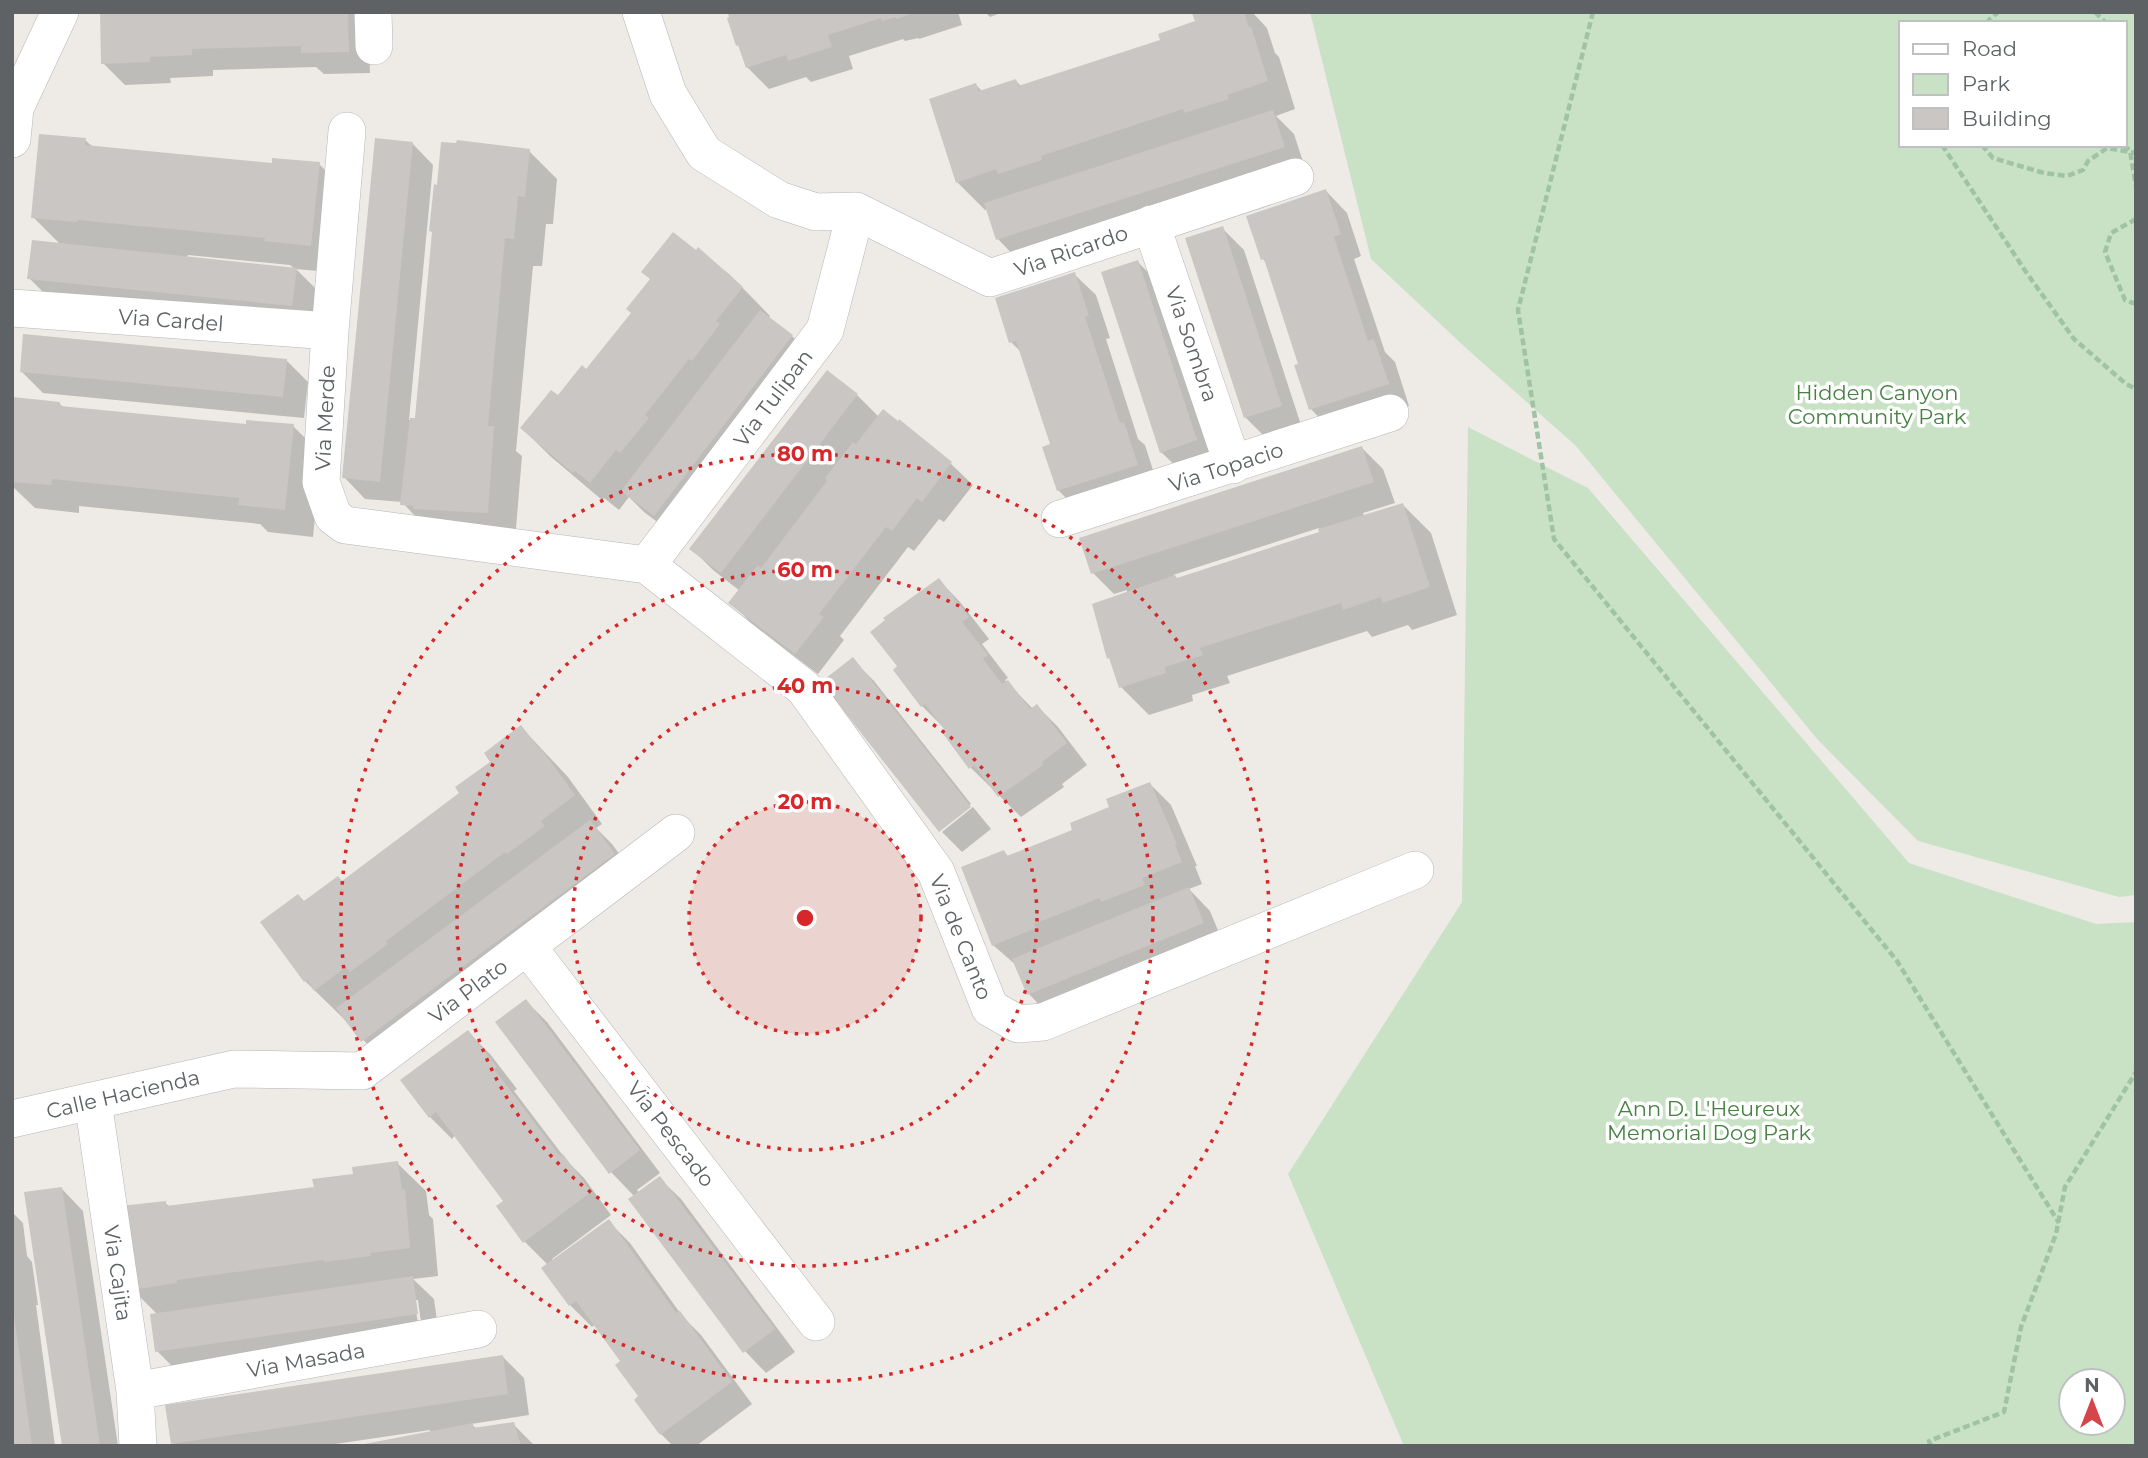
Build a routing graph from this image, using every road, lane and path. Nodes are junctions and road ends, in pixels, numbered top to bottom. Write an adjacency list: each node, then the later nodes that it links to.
1 (60, 12): 5 (street)
2 (641, 12): 11 (street)
3 (1593, 12): 29 (path)
4 (347, 131): 16 (street, Via Merde)
5 (12, 138)
6 (1943, 147): 17 (path)
7 (1984, 147): 8 (path)
8 (2133, 152): 10 (path)
9 (1295, 177): 13 (street, Via Ricardo)
10 (2136, 186)
11 (856, 211): 13 (street, Via Ricardo); 21 (street, Via Tulipan)
12 (2136, 219): 14 (path)
13 (1151, 224): 19 (street, Via Sombra)
14 (2136, 304)
15 (12, 308): 16 (street, Via Cardel)
16 (330, 331): 21 (street, Via Merde)
17 (2136, 389)
18 (1390, 413): 19 (street, Via Topacio)
19 (1233, 465): 20 (street, Via Topacio)
20 (1060, 519)
21 (647, 565): 23 (street, Via de Canto)
22 (676, 833): 24 (street, Via Plato)
23 (1415, 870)
24 (527, 946): 25 (street, Via Plato); 30 (street, Via Pescado)
25 (234, 1069): 27 (street, Calle Hacienda)
26 (2136, 1072): 29 (path)
27 (93, 1101): 28 (street, Calle Hacienda); 32 (street, Via Cajita)
28 (12, 1119)
29 (2059, 1223): 34 (path)
30 (816, 1322)
31 (478, 1329): 32 (street, Via Masada)
32 (135, 1391): 33 (street, Via Cajita)
33 (138, 1446)
34 (1931, 1446)

